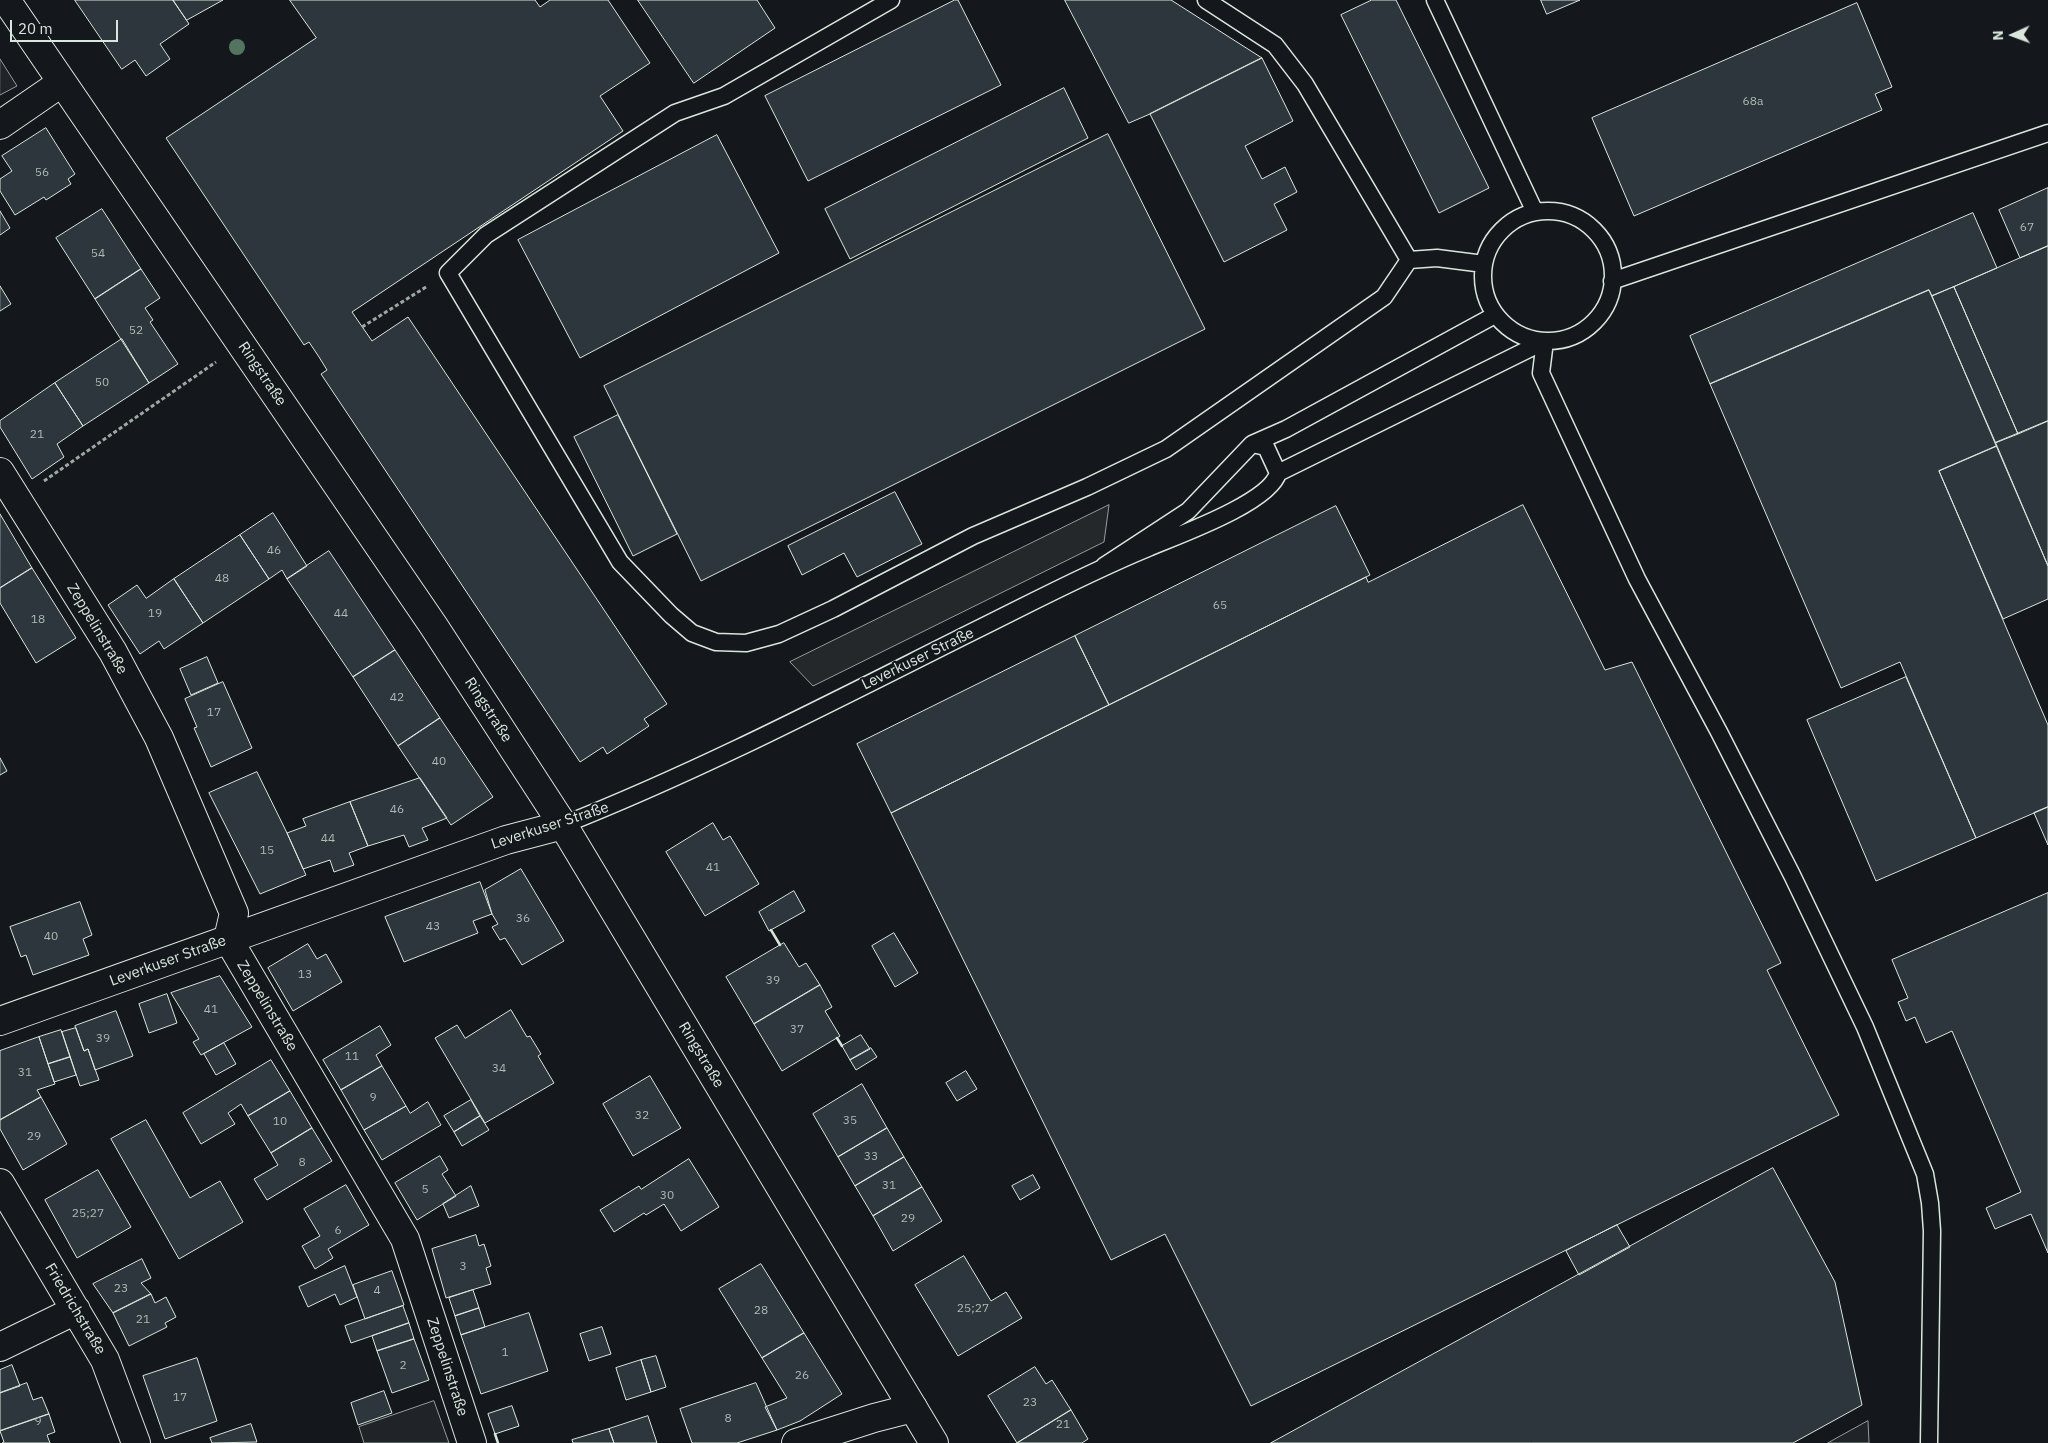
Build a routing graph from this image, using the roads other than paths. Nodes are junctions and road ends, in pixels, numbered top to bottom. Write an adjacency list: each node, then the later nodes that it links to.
1 (6, 0): 5 (street, Ringstraße)
2 (891, 0): 9 (lane)
3 (1206, 0): 9 (lane)
4 (1435, 0): 8 (lane)
5 (61, 83): 6 (street); 18 (street, Ringstraße)
6 (0, 125)
7 (2048, 133): 11 (lane)
8 (1535, 212): 10 (lane); 11 (lane)
9 (1410, 260): 10 (lane)
10 (1484, 264): 12 (lane)
11 (1612, 281): 13 (lane)
12 (1496, 314): 13 (lane); 14 (lane)
13 (1545, 340): 16 (lane); 30 (lane)
14 (1252, 444): 16 (lane); 17 (lane, Leverkuser Straße)
15 (0, 472): 19 (street, Zeppelinstraße)
16 (1278, 473): 17 (lane, Leverkuser Straße)
17 (1104, 566): 18 (lane, Leverkuser Straße)
18 (563, 825): 19 (street, Leverkuser Straße); 25 (street, Ringstraße)
19 (228, 939): 20 (street, Leverkuser Straße); 27 (street, Zeppelinstraße)
20 (0, 1021)
21 (0, 1182): 22 (street, Friedrichstraße)
22 (7, 1209): 23 (street, Friedrichstraße)
23 (76, 1310): 24 (street); 26 (street, Friedrichstraße)
24 (0, 1347)
25 (913, 1408): 28 (street); 29 (street, Ringstraße)
26 (136, 1443)
27 (472, 1443)
28 (796, 1443)
29 (934, 1443)
30 (1929, 1443)

